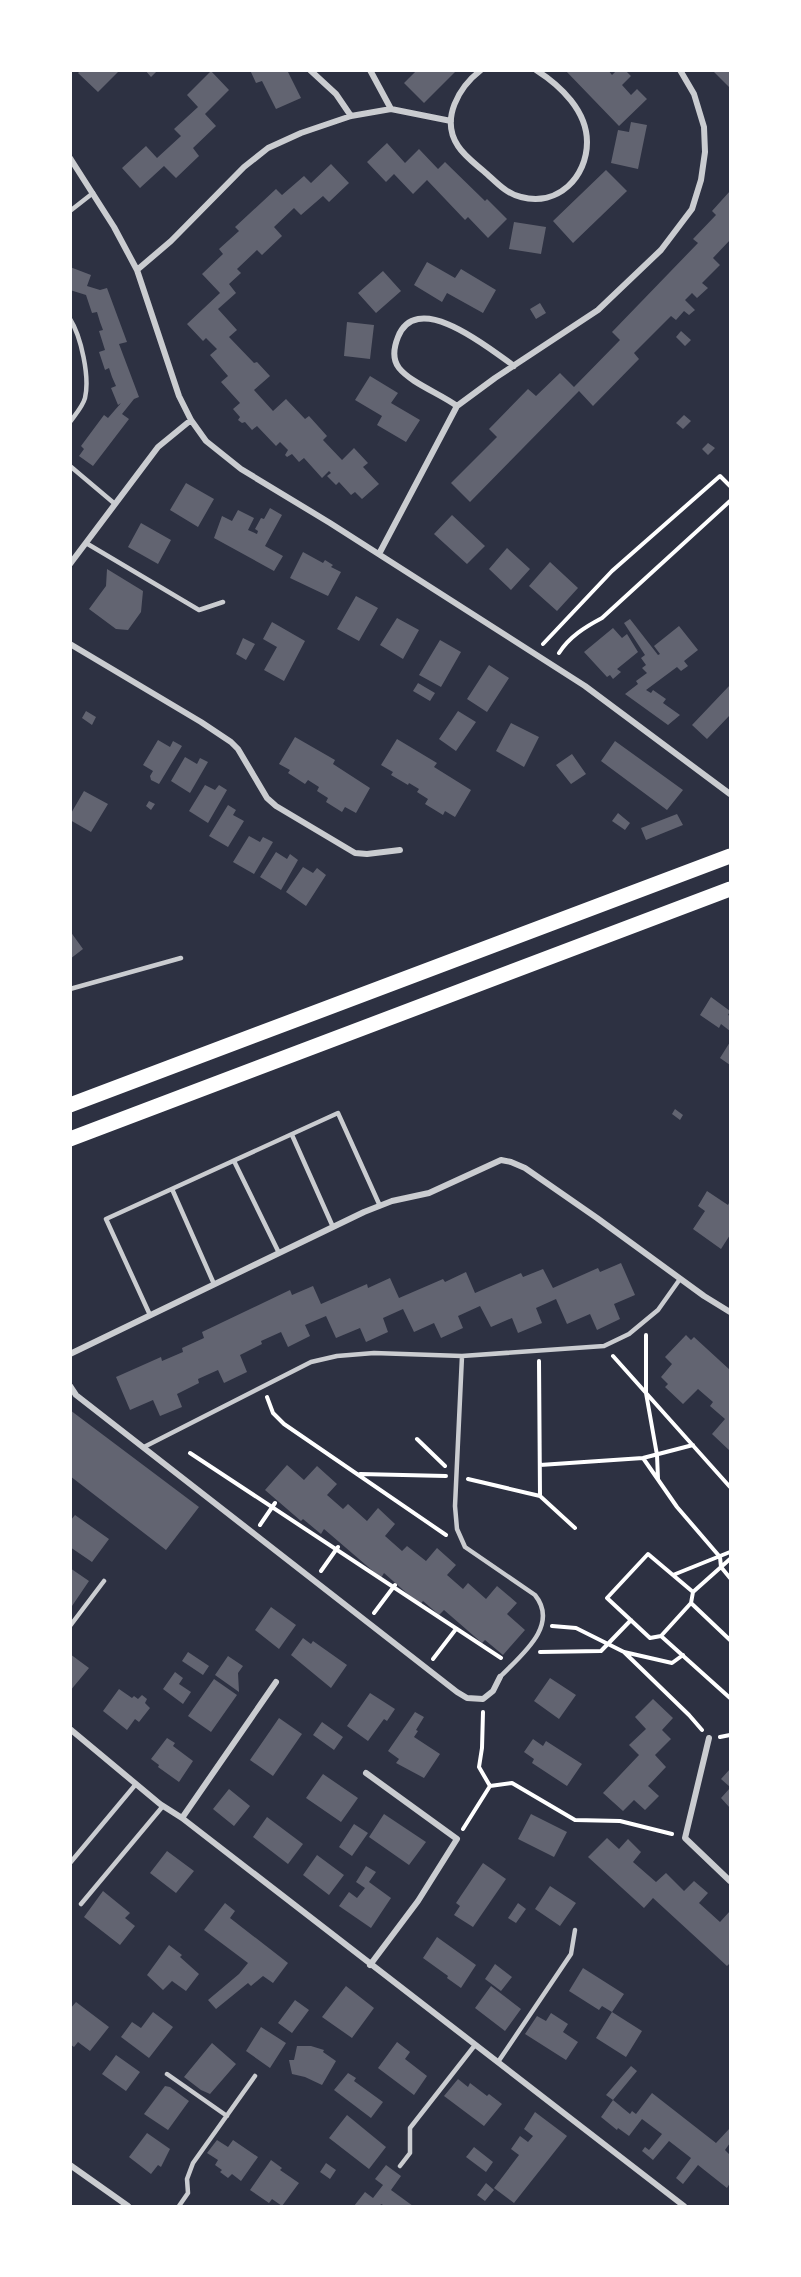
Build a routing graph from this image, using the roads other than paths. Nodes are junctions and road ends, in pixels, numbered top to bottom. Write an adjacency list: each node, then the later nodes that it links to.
1 (310, 70): 7 (street)
2 (370, 70): 6 (street)
3 (481, 70): 8 (street)
4 (536, 70): 8 (street)
5 (680, 70): 14 (street)
6 (391, 109): 7 (street); 8 (street)
7 (351, 116): 12 (street)
8 (451, 121)
9 (70, 158): 10 (street)
10 (93, 193): 11 (lane); 12 (street)
11 (70, 211)
12 (137, 270): 16 (street)
13 (70, 319): 17 (lane)
14 (514, 366): 15 (street); 15 (street)
15 (457, 406): 21 (street)
16 (191, 420): 19 (street); 21 (street)
17 (70, 422)
18 (70, 466): 19 (lane)
19 (115, 504): 20 (street)
20 (86, 543): 22 (street); 23 (lane)
21 (379, 554): 25 (street)
22 (70, 564)
23 (223, 602)
24 (70, 644): 26 (street)
25 (730, 794)
26 (400, 850)
27 (730, 856): 31 (main road)
28 (730, 889): 33 (main road)
29 (181, 958): 30 (lane)
30 (70, 989)
31 (70, 1105)
32 (292, 1135): 34 (lane); 36 (lane); 37 (lane)
33 (70, 1139)
34 (234, 1161): 35 (lane); 38 (lane)
35 (172, 1189): 40 (lane); 42 (lane)
36 (380, 1206): 37 (street); 39 (street)
37 (333, 1227): 38 (street)
38 (279, 1253): 40 (street)
39 (680, 1279): 41 (street); 44 (lane)
40 (214, 1284): 42 (street)
41 (730, 1312)
42 (150, 1315): 43 (street)
43 (70, 1354)
44 (462, 1356): 46 (lane); 49 (lane)
45 (70, 1386): 46 (street)
46 (144, 1447): 49 (street)
47 (104, 1581): 48 (lane)
48 (70, 1626)
49 (500, 1677)
50 (276, 1682): 56 (street)
51 (70, 1729): 54 (street)
52 (708, 1738): 58 (street)
53 (366, 1773): 61 (street)
54 (136, 1784): 55 (street); 57 (lane)
55 (163, 1806): 56 (street); 59 (lane)
56 (182, 1818): 61 (street)
57 (70, 1863)
58 (730, 1881)
59 (81, 1904)
60 (575, 1930): 63 (lane)
61 (369, 1965): 62 (street)
62 (475, 2044): 63 (street); 68 (lane)
63 (498, 2062): 71 (street)
64 (167, 2074): 66 (lane)
65 (255, 2076): 66 (lane)
66 (227, 2116): 70 (lane)
67 (70, 2164): 69 (street)
68 (400, 2166)
69 (128, 2206)
70 (179, 2206)
71 (684, 2206)

